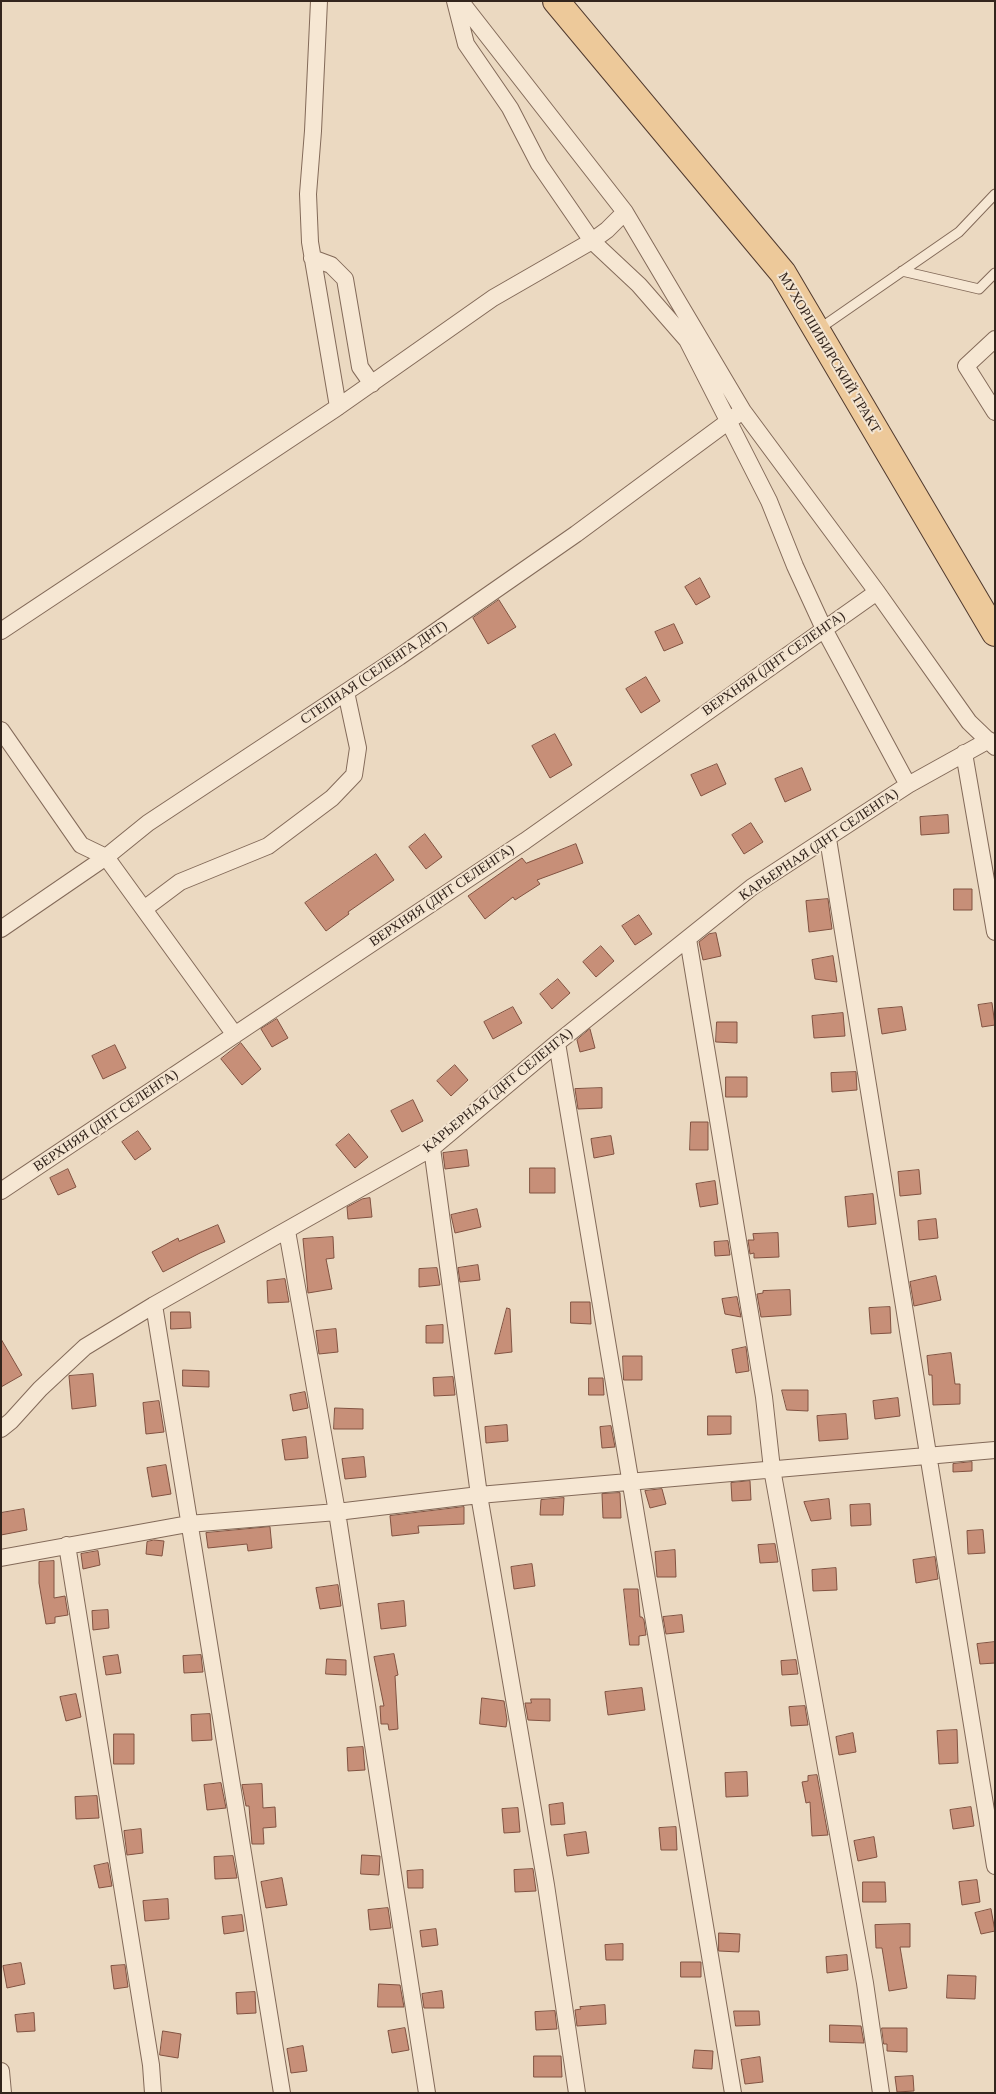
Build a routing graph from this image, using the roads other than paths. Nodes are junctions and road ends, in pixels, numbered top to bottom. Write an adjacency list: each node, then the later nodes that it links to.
1 (319, 1): 7 (street)
2 (456, 1): 5 (street); 6 (street)
3 (556, 1): 10 (main road, МУХОРШИБИРСКИЙ ТРАКТ)
4 (995, 194): 8 (lane)
5 (625, 212): 6 (street); 14 (street)
6 (592, 240): 12 (street); 16 (street)
7 (312, 258): 12 (street); 13 (street)
8 (902, 271): 9 (lane); 10 (lane)
9 (995, 273)
10 (816, 330): 20 (main road, МУХОРШИБИРСКИЙ ТРАКТ)
11 (995, 339): 15 (street)
12 (372, 384): 13 (street)
13 (338, 407): 19 (street)
14 (743, 410): 16 (street, СТЕПНАЯ (СЕЛЕНГА ДНТ)); 17 (street)
15 (995, 412)
16 (729, 420): 18 (street); 21 (street, СТЕПНАЯ (СЕЛЕНГА ДНТ))
17 (877, 592): 18 (street, ВЕРХНЯЯ (ДНТ СЕЛЕНГА)); 23 (street)
18 (824, 629): 25 (street); 32 (street, ВЕРХНЯЯ (ДНТ СЕЛЕНГА))
19 (1, 631)
20 (995, 633)
21 (346, 692): 27 (street, СТЕПНАЯ (СЕЛЕНГА ДНТ)); 28 (street)
22 (1, 730): 27 (street)
23 (992, 744): 24 (street, КАРЬЕРНАЯ (ДНТ СЕЛЕНГА))
24 (964, 753): 25 (street, КАРЬЕРНАЯ (ДНТ СЕЛЕНГА)); 30 (street)
25 (908, 785): 26 (street, КАРЬЕРНАЯ (ДНТ СЕЛЕНГА))
26 (828, 839): 31 (street, КАРЬЕРНАЯ (ДНТ СЕЛЕНГА)); 40 (street)
27 (106, 857): 28 (street); 29 (street, СТЕПНАЯ (СЕЛЕНГА ДНТ))
28 (144, 909): 32 (street)
29 (1, 929)
30 (995, 932)
31 (688, 939): 33 (street, КАРЬЕРНАЯ (ДНТ СЕЛЕНГА)); 41 (street)
32 (235, 1035): 35 (street, ВЕРХНЯЯ (ДНТ СЕЛЕНГА))
33 (557, 1043): 34 (street, КАРЬЕРНАЯ (ДНТ СЕЛЕНГА)); 42 (street)
34 (432, 1148): 36 (street, КАРЬЕРНАЯ (ДНТ СЕЛЕНГА)); 43 (street)
35 (1, 1191)
36 (287, 1231): 37 (street, КАРЬЕРНАЯ (ДНТ СЕЛЕНГА)); 44 (street)
37 (154, 1305): 38 (street, КАРЬЕРНАЯ (ДНТ СЕЛЕНГА)); 45 (street)
38 (1, 1428)
39 (995, 1450): 40 (street)
40 (928, 1457): 41 (street); 48 (street)
41 (772, 1469): 42 (street); 56 (street)
42 (630, 1482): 43 (street); 55 (street)
43 (479, 1495): 44 (street); 54 (street)
44 (337, 1512): 45 (street); 53 (street)
45 (188, 1524): 46 (street); 52 (street)
46 (67, 1545): 47 (street); 51 (street)
47 (1, 1558)
48 (995, 1866)
49 (1, 2071): 50 (street)
50 (3, 2093)
51 (153, 2093)
52 (282, 2093)
53 (427, 2093)
54 (577, 2093)
55 (733, 2093)
56 (881, 2093)

